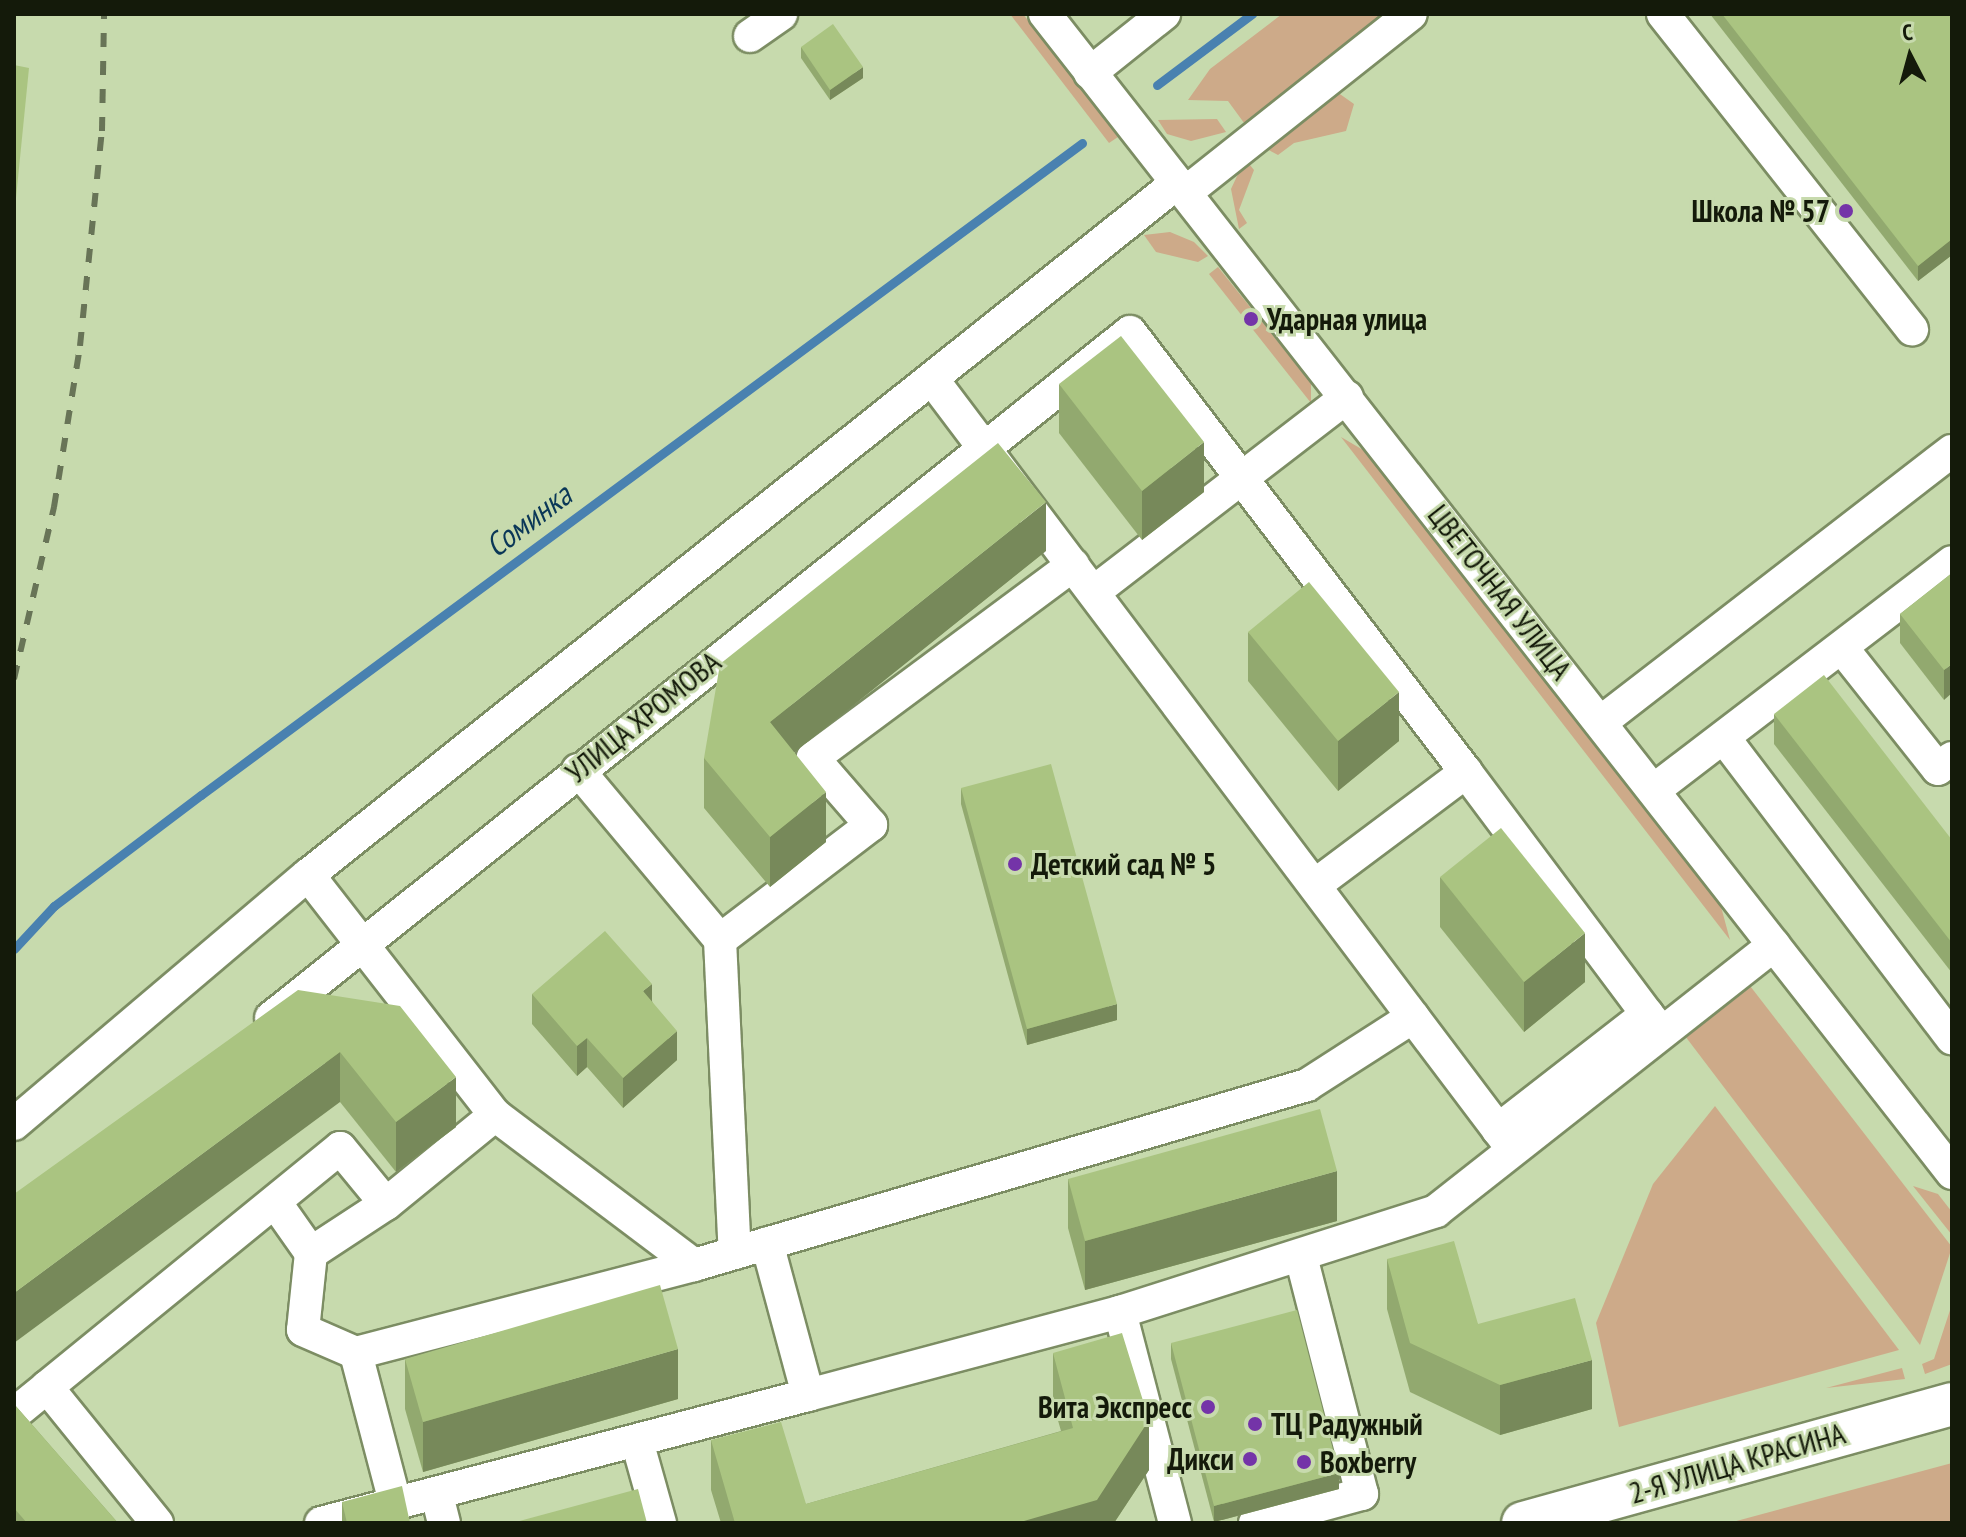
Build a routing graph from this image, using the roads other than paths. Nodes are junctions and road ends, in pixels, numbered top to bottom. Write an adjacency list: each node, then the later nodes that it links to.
1 (781, 14): 6 (street)
2 (1045, 14): 7 (street, ЦВЕТОЧНАЯ УЛИЦА)
3 (1164, 14): 7 (street)
4 (1411, 14): 8 (street)
5 (1663, 14): 9 (street)
6 (750, 36)
7 (1090, 73): 8 (street, ЦВЕТОЧНАЯ УЛИЦА)
8 (1181, 188): 10 (street); 11 (street, ЦВЕТОЧНАЯ УЛИЦА)
9 (1912, 329)
10 (932, 379): 12 (street); 25 (street)
11 (1347, 397): 14 (street); 19 (street, ЦВЕТОЧНАЯ УЛИЦА)
12 (982, 443): 14 (street, УЛИЦА ХРОМОВА); 16 (street); 21 (street, УЛИЦА ХРОМОВА)
13 (1952, 451): 19 (street)
14 (1246, 478): 17 (street); 23 (street)
15 (1952, 562): 18 (street)
16 (1073, 565): 17 (street); 27 (street)
17 (1095, 591): 26 (street)
18 (1842, 648): 20 (street); 22 (street)
19 (1601, 722): 24 (street, ЦВЕТОЧНАЯ УЛИЦА)
20 (1724, 738): 24 (street); 33 (street)
21 (578, 770): 27 (street); 29 (street, УЛИЦА ХРОМОВА)
22 (1947, 771)
23 (1466, 772): 26 (street); 31 (street)
24 (1654, 790): 28 (street, ЦВЕТОЧНАЯ УЛИЦА)
25 (308, 875): 29 (street); 35 (street)
26 (1315, 885): 30 (street)
27 (720, 940): 42 (street)
28 (1774, 945): 31 (street); 37 (street, ЦВЕТОЧНАЯ УЛИЦА)
29 (359, 947): 32 (street, УЛИЦА ХРОМОВА); 34 (street)
30 (1413, 1017): 36 (street); 40 (street)
31 (1654, 1023): 36 (street)
32 (248, 1036)
33 (1952, 1038)
34 (495, 1115): 39 (street); 44 (street)
35 (14, 1124)
36 (1505, 1139): 43 (street)
37 (1952, 1173)
38 (275, 1202): 39 (street); 41 (street); 47 (street)
39 (386, 1204): 41 (street)
40 (767, 1243): 42 (street); 48 (street)
41 (311, 1253): 46 (street)
42 (735, 1253): 44 (street)
43 (1301, 1257): 45 (street); 58 (street)
44 (694, 1265): 46 (street)
45 (1120, 1312): 48 (street); 57 (street)
46 (356, 1353): 52 (street)
47 (47, 1387): 50 (street); 54 (street)
48 (808, 1395): 51 (street)
49 (1952, 1404): 59 (main road, 2-Я УЛИЦА КРАСИНА)
50 (14, 1414)
51 (637, 1441): 53 (street); 56 (street)
52 (396, 1506): 53 (street); 55 (street)
53 (440, 1509)
54 (157, 1523)
55 (321, 1523)
56 (660, 1523)
57 (1175, 1523)
58 (1255, 1523)
59 (1523, 1523)

